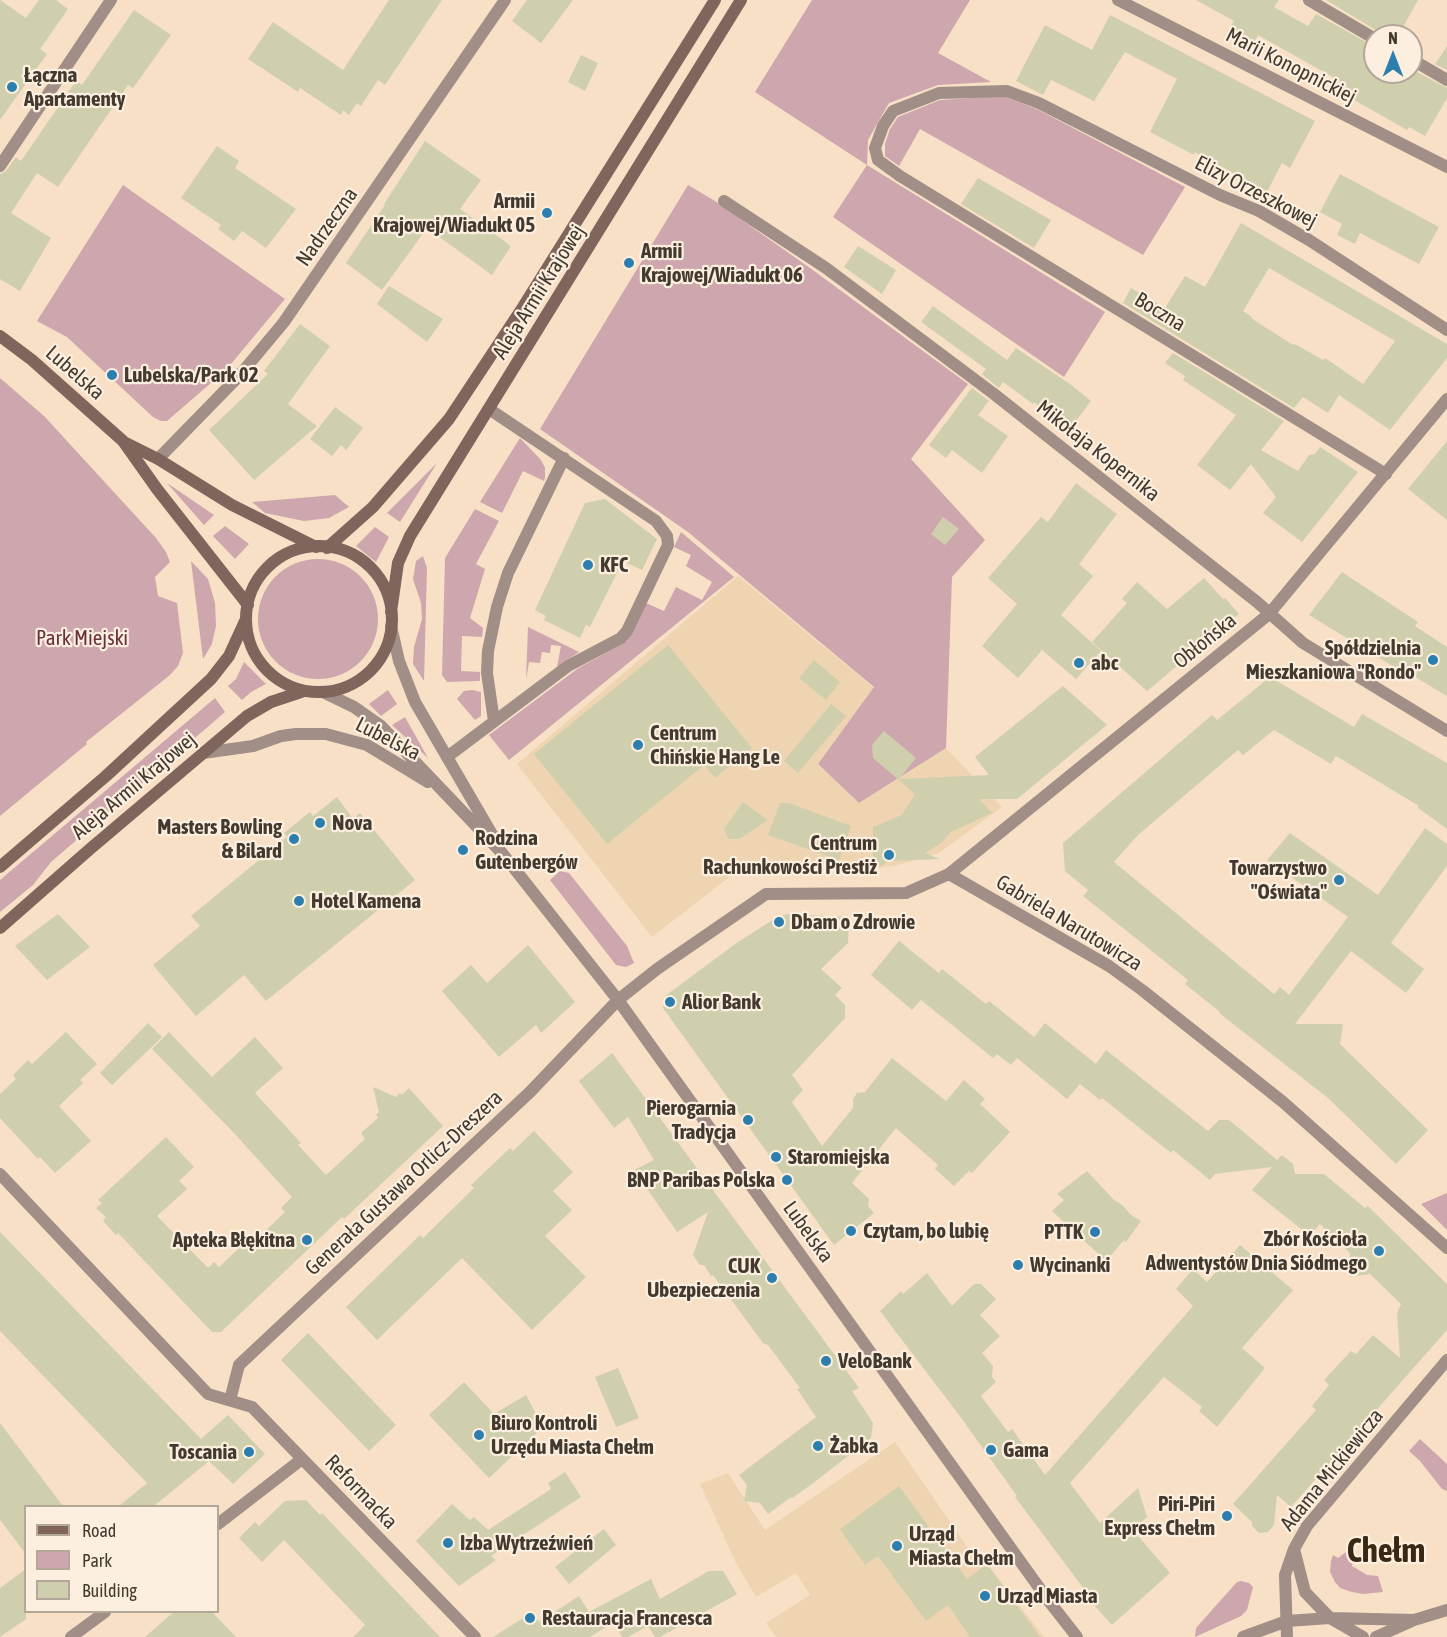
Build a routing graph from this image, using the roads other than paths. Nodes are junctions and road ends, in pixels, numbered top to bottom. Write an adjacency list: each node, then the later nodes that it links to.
1 (111, 0): 10 (street)
2 (505, 0): 20 (street, Nadrzeczna)
3 (715, 0): 22 (main road, Aleja Armii Krajowej)
4 (741, 0): 17 (main road, Aleja Armii Krajowej)
5 (1118, 0): 11 (street, Marii Konopnickiej)
6 (1309, 0): 7 (street)
7 (1363, 32)
8 (1423, 66): 9 (street)
9 (1447, 80)
10 (0, 166)
11 (1447, 167)
12 (914, 184): 14 (street, Elizy Orzeszkowej); 21 (street, Boczna)
13 (724, 201): 25 (street, Mikołaja Kopernika)
14 (1447, 330)
15 (0, 336): 18 (main road, Lubelska)
16 (1447, 399): 21 (street, Obłońska)
17 (489, 409): 19 (street); 24 (main road, Aleja Armii Krajowej)
18 (123, 441): 20 (main road, Lubelska); 23 (main road, Lubelska)
19 (564, 458): 30 (street); 30 (street)
20 (158, 459): 22 (main road, Lubelska)
21 (1386, 474): 25 (street, Obłońska)
22 (321, 547): 23 (main road); 24 (main road)
23 (248, 605): 26 (main road)
24 (391, 612): 27 (main road)
25 (1269, 614): 31 (street, Mikołaja Kopernika); 37 (street, Obłońska)
26 (246, 618): 28 (main road); 36 (main road, Aleja Armii Krajowej)
27 (391, 626): 29 (main road); 33 (street, Lubelska)
28 (304, 691): 29 (main road); 32 (main road, Aleja Armii Krajowej)
29 (323, 692): 34 (street, Lubelska)
30 (494, 721): 33 (street)
31 (1447, 731)
32 (203, 753): 34 (street, Lubelska); 38 (main road, Aleja Armii Krajowej)
33 (447, 757): 35 (street, Lubelska)
34 (444, 792): 35 (street, Lubelska)
35 (502, 852): 39 (street, Lubelska)
36 (0, 867)
37 (949, 874): 39 (street); 41 (street, Gabriela Narutowicza)
38 (0, 928)
39 (618, 1000): 43 (street, Generała Gustawa Orlicz-Dreszera); 54 (street, Lubelska)
40 (0, 1174): 43 (street, Reformacka)
41 (1447, 1248)
42 (1447, 1360): 46 (street, Adama Mickiewicza)
43 (230, 1400): 44 (street, Reformacka)
44 (302, 1459): 45 (street); 53 (street, Reformacka)
45 (219, 1523)
46 (1294, 1549): 49 (street); 51 (street, Adama Mickiewicza)
47 (1447, 1611): 50 (street)
48 (102, 1613): 52 (street)
49 (1330, 1618): 50 (street); 51 (street); 57 (street)
50 (1414, 1620): 58 (street)
51 (1287, 1621): 55 (street); 56 (street, Adama Mickiewicza)
52 (71, 1637)
53 (475, 1637)
54 (1077, 1637)
55 (1243, 1637)
56 (1287, 1637)
57 (1363, 1637)
58 (1376, 1637)

